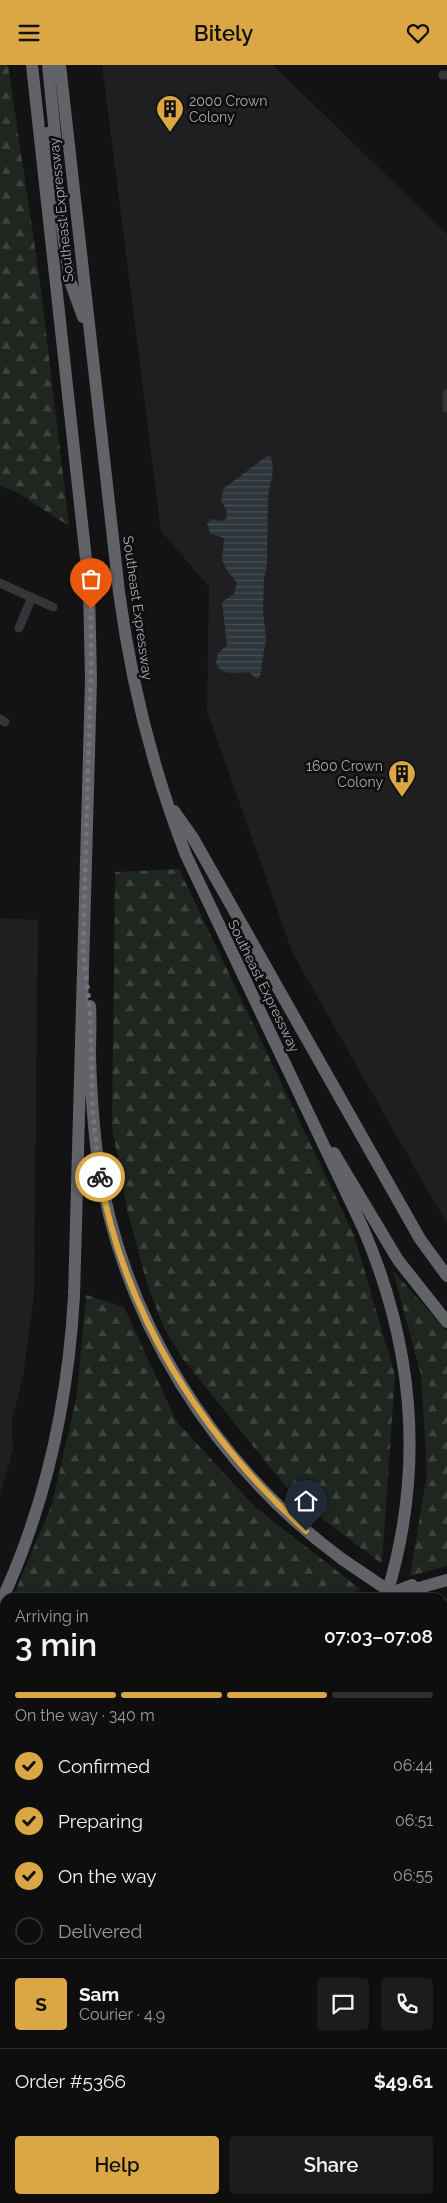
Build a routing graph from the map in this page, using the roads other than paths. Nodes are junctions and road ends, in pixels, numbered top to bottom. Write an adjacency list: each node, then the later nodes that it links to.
1 (32, 65): 7 (highway, Southeast Expressway)
2 (39, 65): 5 (highway)
3 (48, 65): 5 (highway)
4 (60, 65): 6 (highway, Southeast Expressway)
5 (70, 281): 6 (highway); 7 (highway)
6 (90, 336): 14 (highway, Southeast Expressway)
7 (62, 339): 15 (highway, Southeast Expressway)
8 (447, 394): 9 (street)
9 (447, 408)
10 (0, 583): 11 (street)
11 (32, 597): 12 (street); 13 (street)
12 (53, 607)
13 (18, 628)
14 (165, 797): 16 (highway, Southeast Expressway); 17 (highway)
15 (83, 951): 22 (highway, bridge); 23 (highway)
16 (313, 1122): 18 (highway); 24 (highway)
17 (447, 1276)
18 (447, 1322)
19 (447, 1573): 21 (highway)
20 (447, 1580): 21 (highway)
21 (412, 1587): 22 (highway, bridge); 25 (highway, bridge)
22 (381, 1592)
23 (4, 1593)
24 (388, 1593)
25 (397, 1593)

